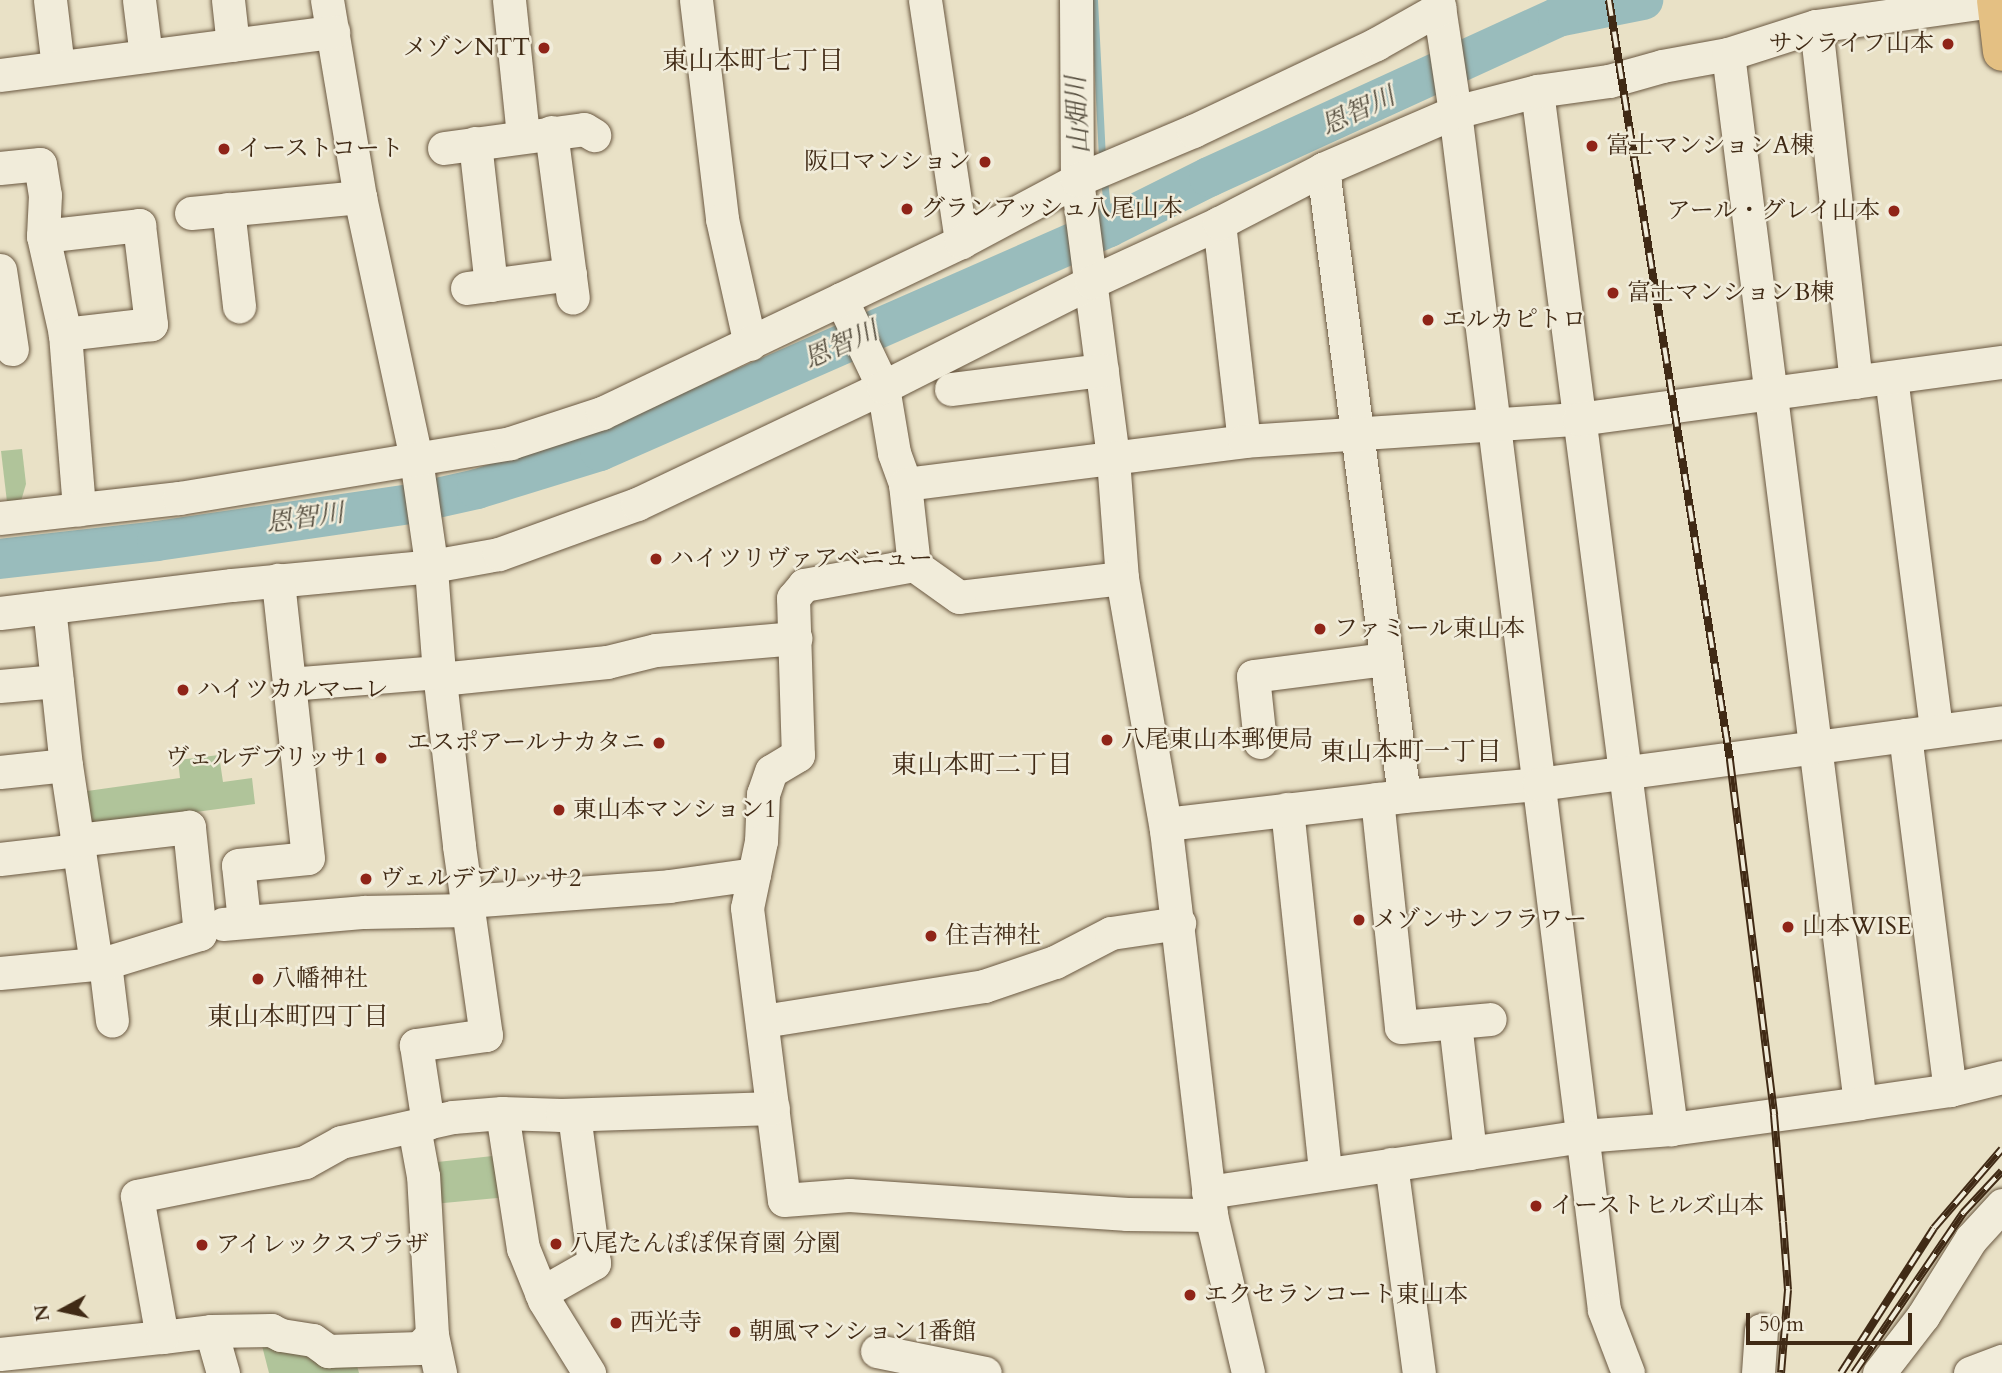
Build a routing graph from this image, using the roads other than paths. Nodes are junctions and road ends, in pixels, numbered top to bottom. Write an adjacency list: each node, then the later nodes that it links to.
1 (50, 0): 17 (street)
2 (139, 0): 16 (street)
3 (228, 0): 13 (street)
4 (327, 0): 12 (street)
5 (509, 0): 21 (street)
6 (696, 0): 38 (street)
7 (925, 0): 31 (street)
8 (1076, 0): 25 (street)
9 (1996, 0): 11 (street); 14 (main road)
10 (1439, 4): 20 (street); 25 (street)
11 (1816, 26): 15 (street); 43 (street)
12 (333, 32): 13 (street); 26 (street)
13 (233, 45): 16 (street)
14 (2002, 52)
15 (1728, 54): 19 (street); 45 (street)
16 (146, 56): 17 (street)
17 (58, 67): 18 (street)
18 (0, 75)
19 (1537, 91): 20 (street); 46 (street)
20 (1453, 105): 24 (street); 47 (street)
21 (537, 134): 21 (street); 22 (street)
22 (594, 135)
23 (0, 168): 30 (street)
24 (1323, 169): 29 (street); 48 (street)
25 (1089, 178): 31 (street); 33 (street)
26 (360, 197): 27 (street); 51 (street)
27 (228, 209): 28 (street); 35 (street)
28 (191, 213)
29 (1219, 223): 33 (street); 49 (street)
30 (43, 236): 37 (street); 37 (street)
31 (961, 242): 34 (street)
32 (0, 270): 36 (street)
33 (1091, 280): 40 (street); 42 (street)
34 (843, 304): 38 (street); 42 (street)
35 (239, 306)
36 (6, 328)
37 (65, 334): 53 (street)
38 (750, 344): 51 (street)
39 (2002, 362): 41 (street)
40 (1102, 370): 44 (street); 50 (street)
41 (1891, 377): 43 (street); 68 (street)
42 (881, 382): 52 (street); 55 (street)
43 (1856, 382): 45 (street)
44 (951, 388)
45 (1772, 394): 46 (street); 70 (street)
46 (1579, 419): 47 (street); 73 (street)
47 (1493, 426): 48 (street); 74 (street)
48 (1357, 435): 49 (street); 62 (street)
49 (1244, 441): 50 (street)
50 (1113, 459): 52 (street); 57 (street)
51 (417, 463): 53 (street); 55 (street)
52 (905, 484): 56 (street)
53 (79, 509): 54 (street)
54 (0, 518)
55 (431, 561): 58 (street); 63 (street)
56 (914, 565): 57 (street); 61 (street)
57 (1122, 578): 77 (street)
58 (278, 580): 59 (street); 65 (street)
59 (49, 607): 60 (street); 64 (street)
60 (0, 613)
61 (795, 638): 63 (street); 80 (street)
62 (1386, 659): 69 (street); 75 (street)
63 (440, 675): 65 (street); 81 (street)
64 (57, 681): 66 (street); 71 (street)
65 (289, 684): 82 (street)
66 (0, 686)
67 (2002, 722): 68 (street)
68 (1920, 733): 70 (street); 92 (street)
69 (1260, 742)
70 (1817, 747): 73 (street); 93 (street)
71 (66, 765): 72 (street); 78 (street)
72 (0, 772)
73 (1623, 774): 74 (street); 98 (street)
74 (1539, 784): 75 (street); 99 (street)
75 (1390, 798): 76 (street); 90 (street)
76 (1287, 809): 77 (street); 102 (street)
77 (1166, 824): 83 (street)
78 (77, 845): 79 (street); 84 (street); 85 (street)
79 (0, 859)
80 (754, 874): 81 (street); 89 (street)
81 (468, 906): 82 (street); 97 (street)
82 (244, 921): 84 (street)
83 (1179, 923): 89 (street); 103 (street)
84 (200, 926): 85 (street)
85 (100, 963): 86 (street); 88 (street)
86 (0, 973)
87 (1490, 1019): 90 (street)
88 (112, 1021)
89 (763, 1021): 94 (street)
90 (1455, 1023): 100 (street)
91 (2002, 1077): 92 (street)
92 (1950, 1090): 93 (street)
93 (1860, 1103): 98 (street)
94 (773, 1108): 96 (street); 103 (street)
95 (502, 1113): 96 (street); 97 (street); 105 (street)
96 (573, 1115): 105 (street)
97 (421, 1125): 108 (street); 109 (street)
98 (1671, 1129): 99 (street)
99 (1583, 1136): 100 (street); 120 (street)
100 (1470, 1153): 101 (street)
101 (1391, 1164): 102 (street); 119 (street)
102 (1325, 1173): 103 (street)
103 (1209, 1204): 118 (street)
104 (2002, 1205): 122 (street)
105 (541, 1293): 116 (street)
106 (1761, 1330): 121 (street)
107 (211, 1331): 108 (street); 109 (street); 114 (street)
108 (432, 1335): 115 (street)
109 (162, 1337): 111 (street)
110 (877, 1351): 113 (street)
111 (0, 1354)
112 (2002, 1361): 123 (street)
113 (914, 1366): 117 (street)
114 (223, 1373)
115 (440, 1373)
116 (589, 1373)
117 (985, 1373)
118 (1248, 1373)
119 (1419, 1373)
120 (1628, 1373)
121 (1758, 1373)
122 (1879, 1373)
123 (1970, 1373)

